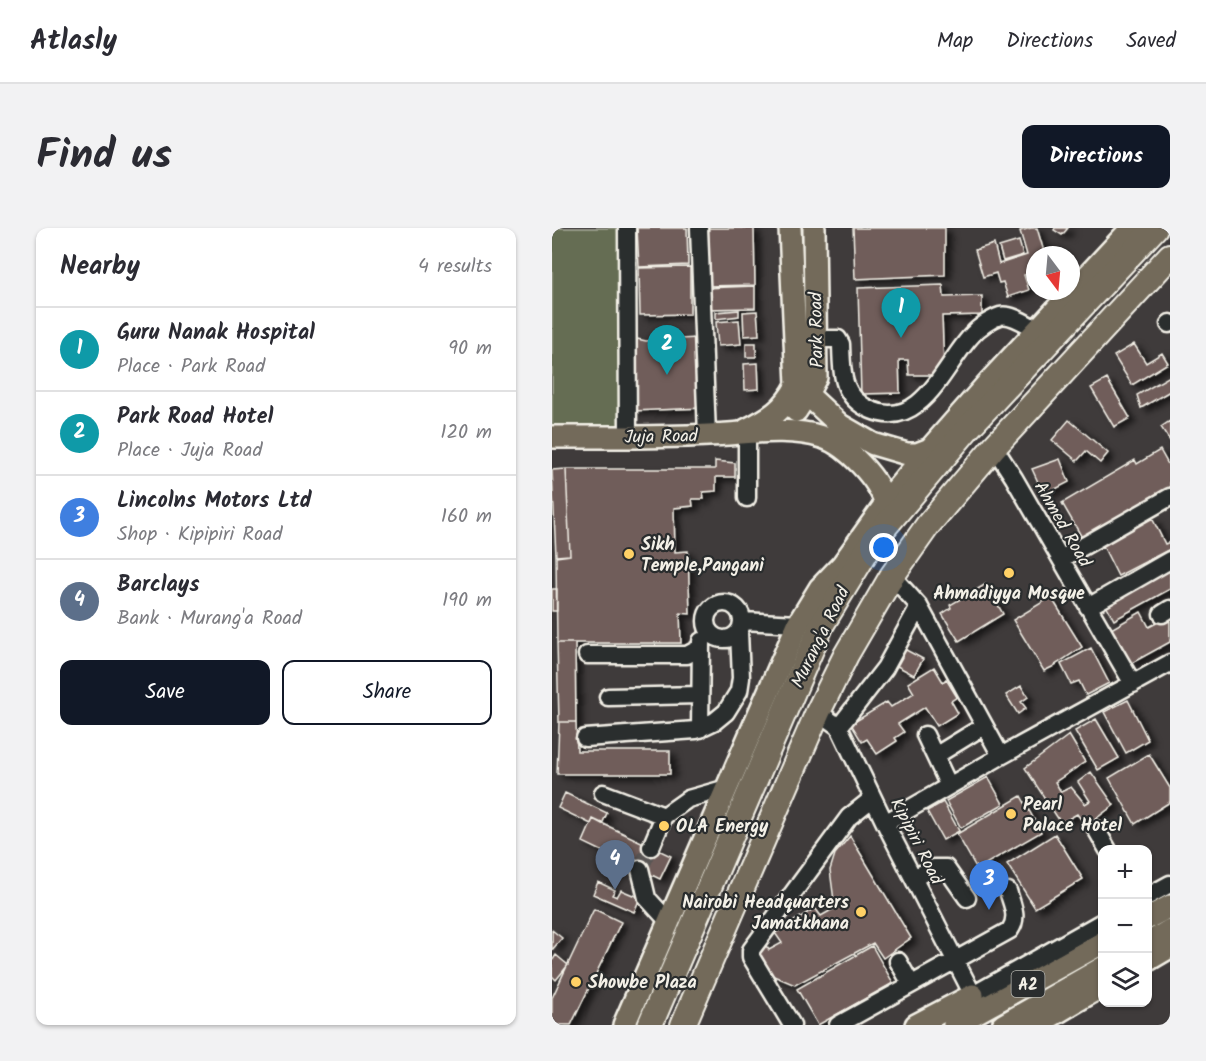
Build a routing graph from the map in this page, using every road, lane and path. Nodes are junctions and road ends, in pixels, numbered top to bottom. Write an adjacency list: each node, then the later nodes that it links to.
1 (627, 228): 15 (street)
2 (699, 228): 13 (street)
3 (790, 228): 10 (main road, Park Road)
4 (814, 228): 9 (main road, Park Road)
5 (1132, 228): 8 (main road, Murang'a Road)
6 (1155, 228): 21 (highway, Murang'a Road)
7 (1170, 256): 16 (highway, Murang'a Road)
8 (1038, 330): 9 (street); 17 (main road, Murang'a Road)
9 (816, 339): 10 (main road, Park Road)
10 (802, 390): 11 (main road); 12 (main road); 17 (main road, Park Road)
11 (771, 432): 12 (main road, Juja Road); 20 (main road, Juja Road)
12 (742, 434): 13 (main road, Juja Road); 19 (street)
13 (707, 435): 15 (main road, Juja Road)
14 (552, 437): 15 (main road, Juja Road)
15 (628, 437)
16 (994, 447): 22 (street, Ahmed Road); 24 (highway, Murang'a Road)
17 (930, 449): 20 (main road, Murang'a Road)
18 (1170, 497): 22 (street)
19 (747, 498)
20 (886, 505): 21 (main road, Murang'a Road)
21 (867, 539): 27 (main road); 75 (highway, Murang'a Road)
22 (1061, 559): 26 (street, Ahmed Road)
23 (1170, 560): 26 (street)
24 (892, 576): 25 (street); 36 (highway, Murang'a Road)
25 (919, 606): 37 (street); 43 (street)
26 (1088, 607): 33 (street, Ahmed Road)
27 (798, 624): 29 (street); 45 (main road)
28 (706, 626): 29 (street); 29 (street); 30 (street)
29 (741, 626): 38 (street)
30 (700, 648): 31 (street); 34 (street)
31 (587, 655)
32 (1170, 663): 33 (street)
33 (1133, 684): 43 (street)
34 (700, 695): 35 (street); 38 (street)
35 (608, 697)
36 (818, 712): 37 (street, Kipipiri Road); 76 (highway, Murang'a Road)
37 (839, 727): 47 (street, Kipipiri Road)
38 (700, 729): 41 (street)
39 (974, 732): 42 (street)
40 (926, 735): 42 (street)
41 (585, 738)
42 (935, 756): 44 (street)
43 (1001, 756): 44 (street)
44 (949, 786): 49 (street)
45 (727, 788): 48 (street); 61 (main road)
46 (603, 793): 48 (street)
47 (873, 798): 49 (street, Kipipiri Road); 77 (street)
48 (663, 816): 52 (street)
49 (885, 823): 54 (street, Kipipiri Road)
50 (1096, 829): 51 (street)
51 (1106, 845)
52 (651, 847)
53 (640, 869): 61 (street)
54 (913, 878): 58 (street); 69 (street, Kipipiri Road)
55 (1170, 884): 57 (street)
56 (1008, 891): 69 (street)
57 (1152, 894)
58 (967, 898)
59 (1170, 906): 60 (main road)
60 (1152, 916)
61 (669, 922): 74 (main road)
62 (1098, 924): 73 (street)
63 (1170, 930): 64 (main road)
64 (1152, 941)
65 (1098, 945): 80 (main road, A2)
66 (1170, 947): 67 (main road)
67 (1152, 958)
68 (898, 961): 71 (street)
69 (956, 962): 71 (street); 73 (street, Kipipiri Road)
70 (1098, 970): 81 (main road)
71 (911, 984): 78 (street)
72 (1098, 988): 82 (main road, A2)
73 (973, 995): 79 (main road)
74 (624, 1025)
75 (650, 1025)
76 (683, 1025)
77 (792, 1025)
78 (838, 1025)
79 (916, 1025)
80 (954, 1025)
81 (1003, 1025)
82 (1036, 1025)

